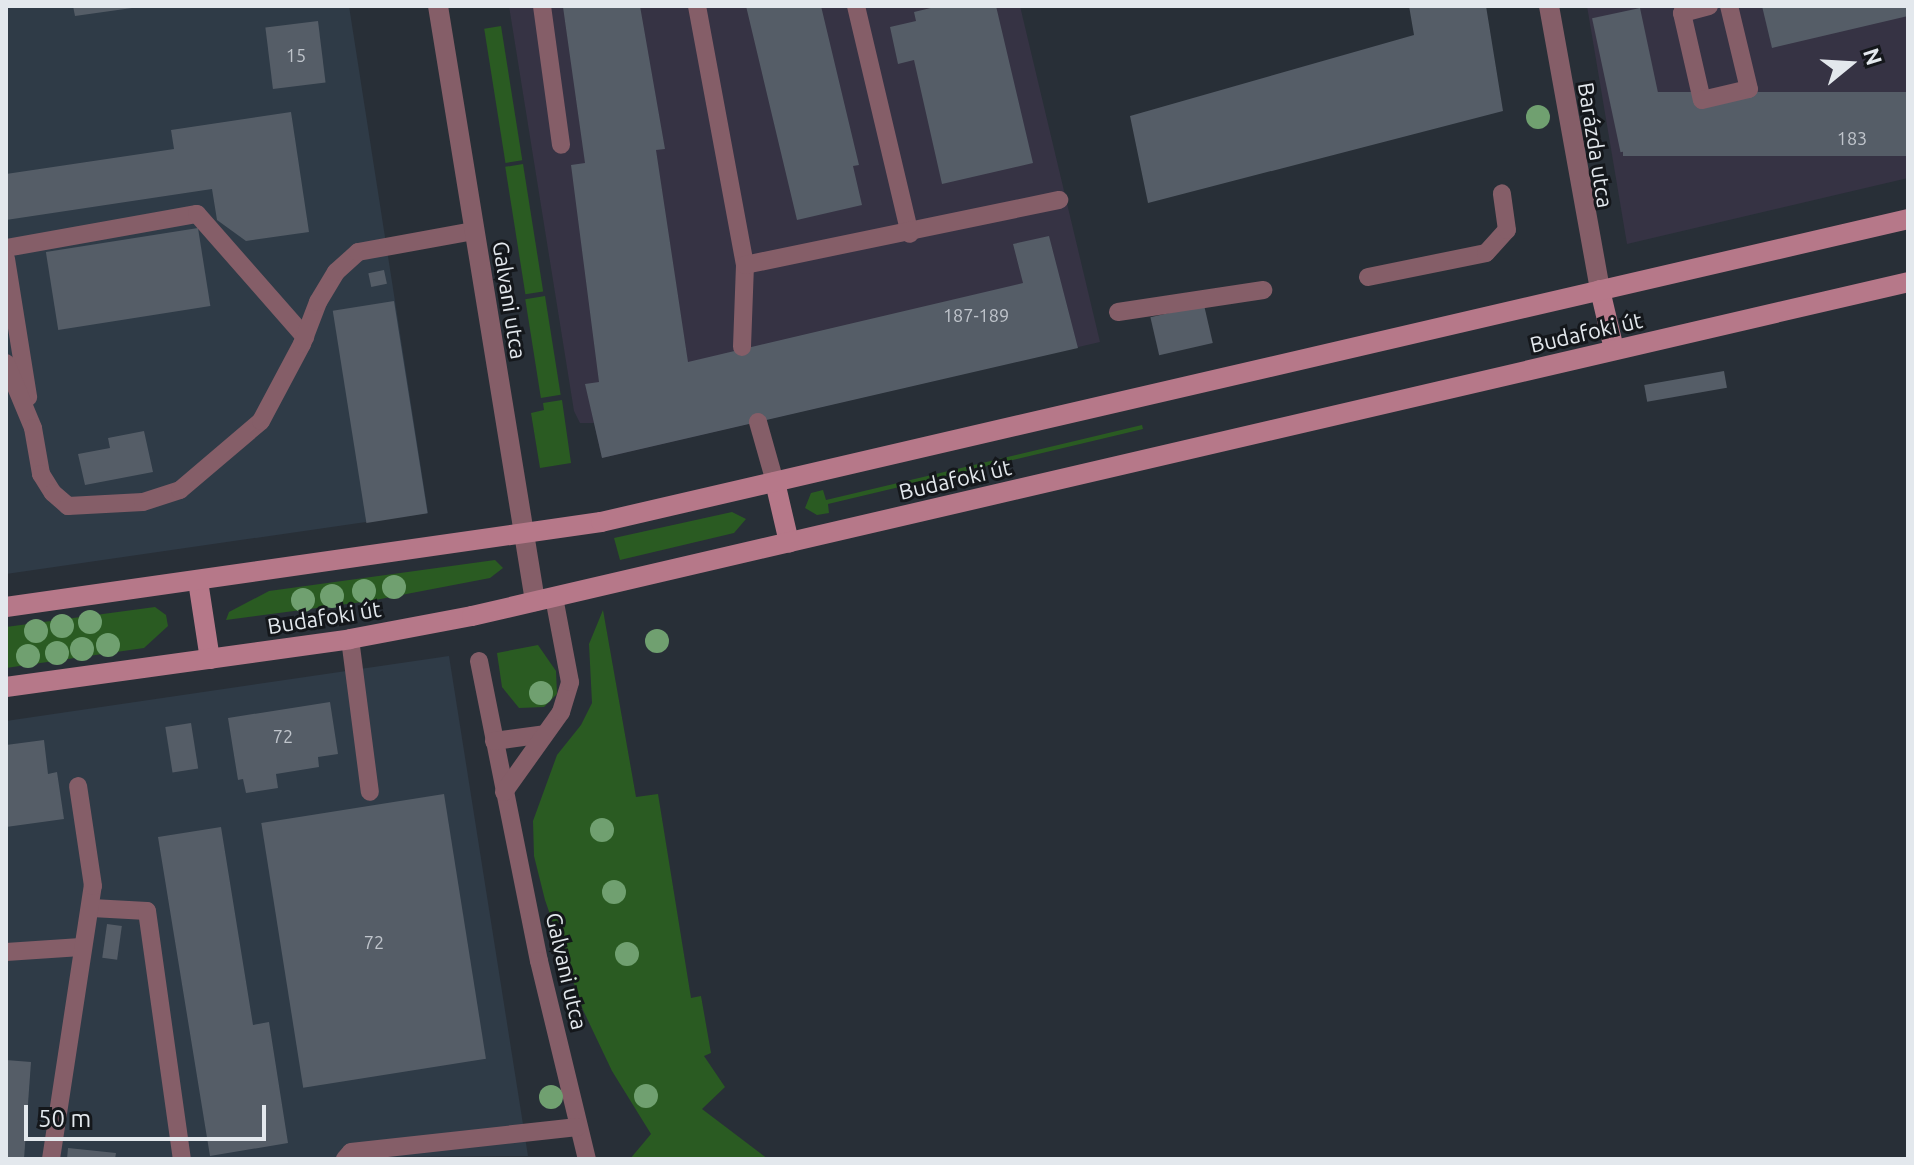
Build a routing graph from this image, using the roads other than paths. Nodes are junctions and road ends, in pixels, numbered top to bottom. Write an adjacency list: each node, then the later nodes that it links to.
1 (438, 6): 12 (street, Galvani utca)
2 (542, 6): 8 (lane)
3 (697, 6): 16 (lane)
4 (856, 6): 13 (lane)
5 (1549, 6): 20 (street, Barázda utca)
6 (1709, 6): 7 (lane)
7 (1729, 6)
8 (561, 145)
9 (1502, 193): 17 (lane)
10 (1059, 200): 13 (lane)
11 (1908, 219): 20 (main road, Budafoki út)
12 (474, 231): 22 (lane); 29 (street, Galvani utca)
13 (910, 234): 16 (lane)
14 (6, 248): 22 (lane)
15 (6, 259): 27 (lane)
16 (745, 265): 23 (lane)
17 (1368, 277)
18 (1908, 282): 24 (main road, Budafoki út)
19 (1263, 290): 21 (lane)
20 (1600, 290): 24 (main road); 28 (main road, Budafoki út)
21 (1118, 312)
22 (305, 337): 27 (lane)
23 (742, 347)
24 (1614, 349): 30 (main road, Budafoki út)
25 (6, 363): 27 (lane)
26 (758, 422): 28 (lane)
27 (33, 428)
28 (775, 482): 29 (main road, Budafoki út); 30 (main road)
29 (523, 534): 31 (main road, Budafoki út); 32 (street, Galvani utca)
30 (789, 542): 32 (main road, Budafoki út)
31 (198, 581): 33 (main road, Budafoki út); 35 (main road)
32 (544, 599): 34 (main road, Budafoki út); 38 (lane, Galvani utca)
33 (6, 607)
34 (350, 639): 35 (main road, Budafoki út); 41 (lane)
35 (210, 659): 37 (main road, Budafoki út)
36 (479, 661): 39 (lane, Galvani utca)
37 (6, 687)
38 (545, 734): 39 (lane); 42 (lane, Galvani utca)
39 (494, 741): 42 (lane, Galvani utca)
40 (78, 786): 43 (lane)
41 (370, 792)
42 (504, 792): 46 (lane, Galvani utca)
43 (92, 908): 44 (lane); 48 (lane)
44 (81, 947): 45 (lane); 47 (lane)
45 (6, 952)
46 (578, 1127): 49 (lane); 50 (lane, Galvani utca)
47 (51, 1159)
48 (182, 1159)
49 (345, 1159)
50 (587, 1159)

